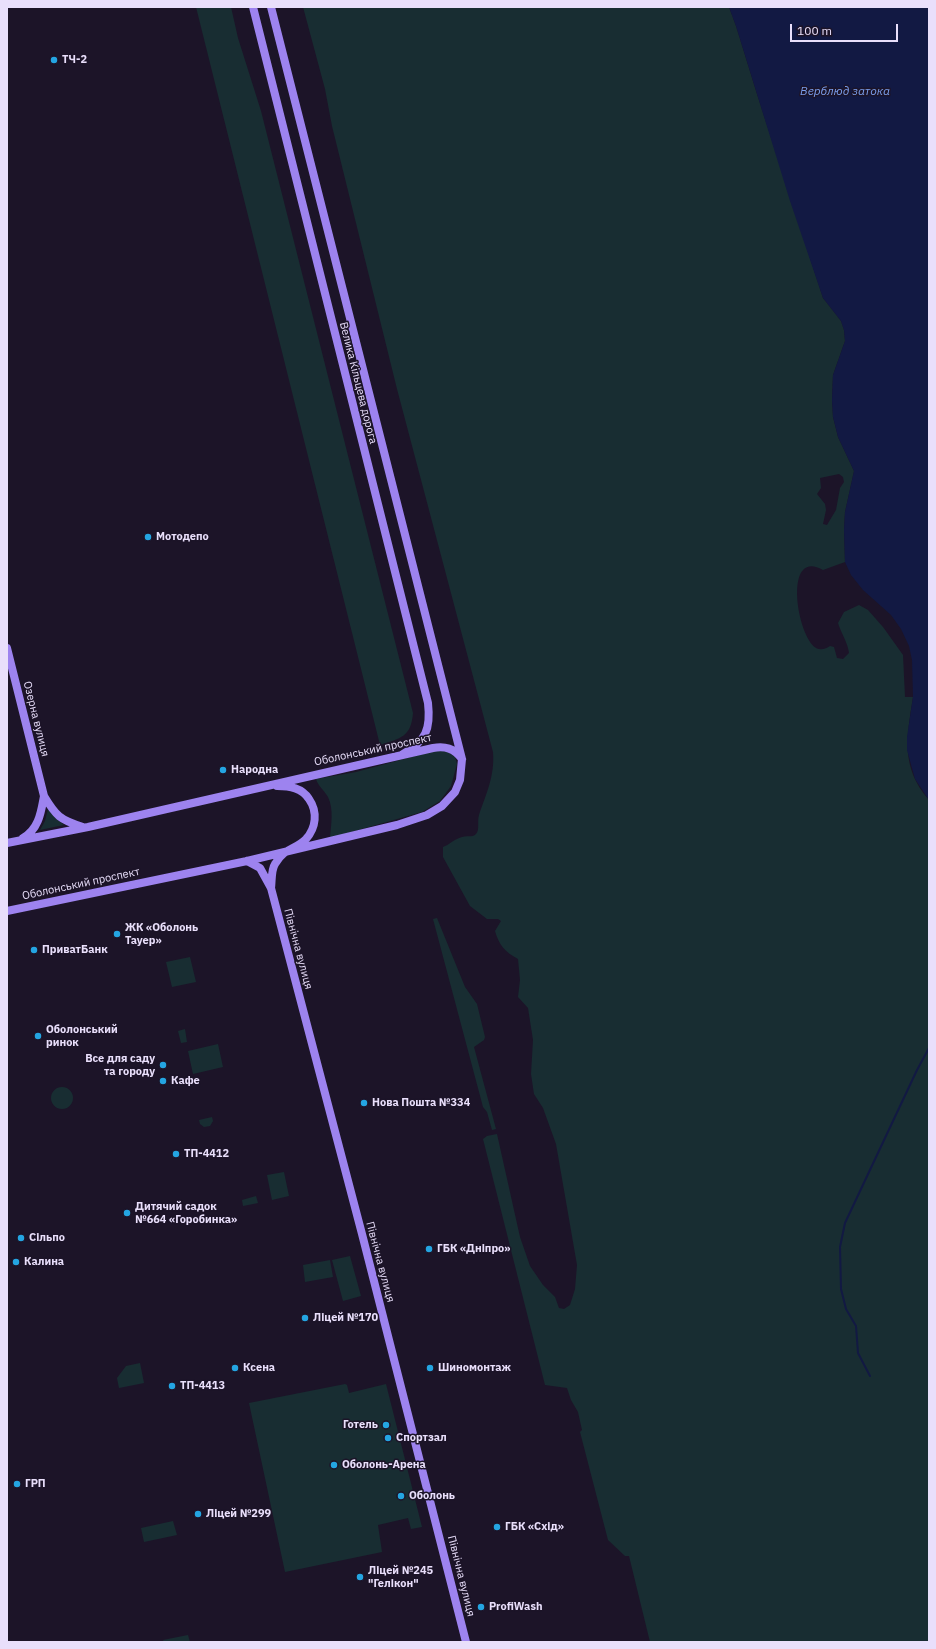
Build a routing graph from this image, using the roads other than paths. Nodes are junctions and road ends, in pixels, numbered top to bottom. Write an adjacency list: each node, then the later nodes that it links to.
1 (253, 7): 4 (main road, Велика Кільцева дорога)
2 (271, 7): 5 (main road, Велика Кільцева дорога)
3 (7, 648): 7 (main road, Озерна вулиця)
4 (403, 754): 5 (main road, Оболонський проспект); 6 (main road, Оболонський проспект)
5 (462, 759): 11 (main road, Оболонський проспект)
6 (268, 786): 8 (main road, Оболонський проспект); 11 (main road)
7 (44, 796): 8 (main road); 9 (main road)
8 (84, 828): 9 (main road, Оболонський проспект)
9 (18, 841): 10 (main road, Оболонський проспект)
10 (7, 843)
11 (284, 852): 12 (main road, Оболонський проспект); 13 (main road, Північна вулиця)
12 (247, 861): 13 (main road, Північна вулиця); 14 (main road, Оболонський проспект)
13 (271, 888): 15 (main road, Північна вулиця)
14 (7, 911)
15 (466, 1642)

